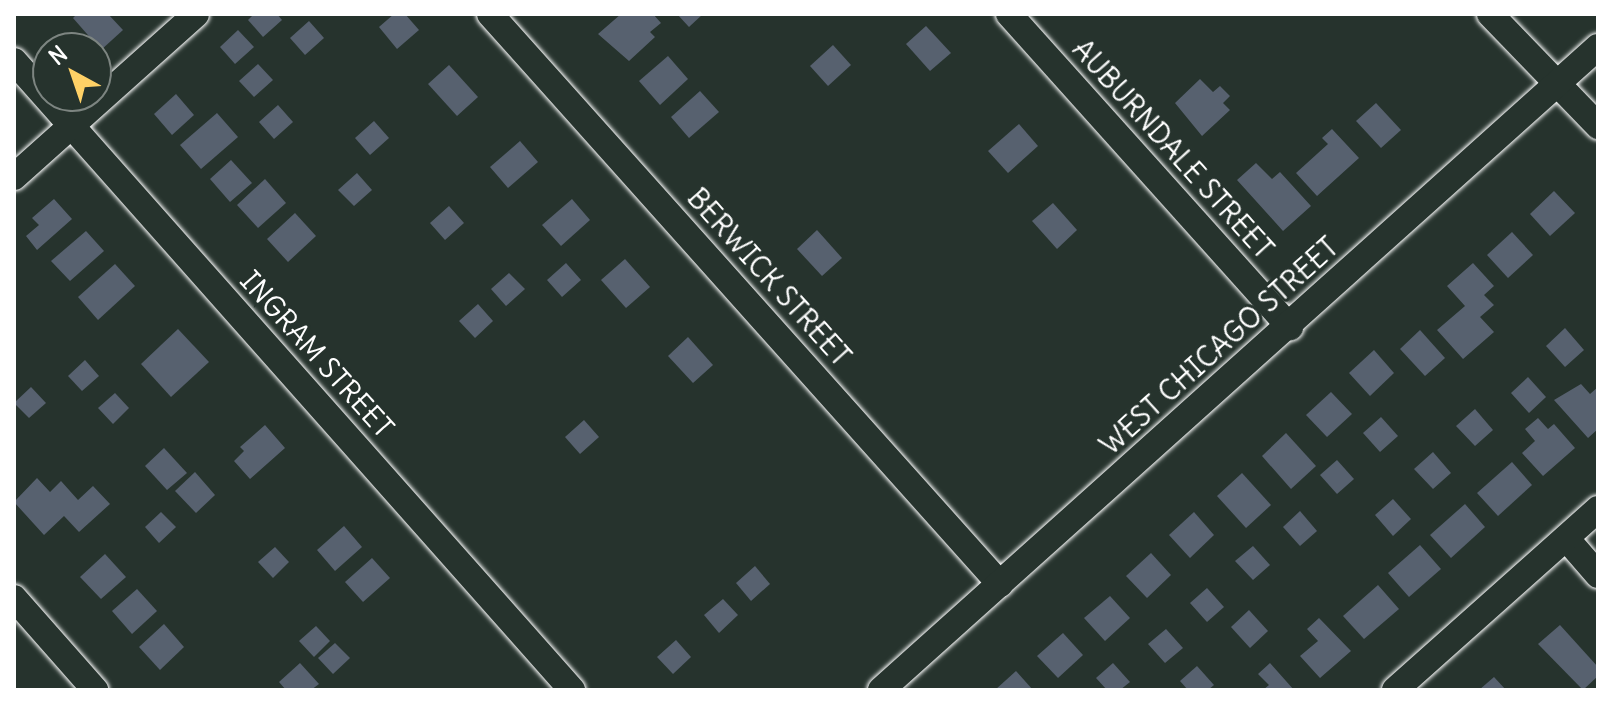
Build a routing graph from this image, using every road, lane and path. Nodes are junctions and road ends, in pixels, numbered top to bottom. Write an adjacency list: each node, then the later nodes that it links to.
1 (196, 14): 8 (street)
2 (490, 14): 15 (street, BERWICK STREET)
3 (1009, 14): 11 (street, AUBURNDALE STREET)
4 (1490, 14): 7 (street)
5 (1598, 47): 7 (street, WEST CHICAGO STREET)
6 (14, 61): 8 (street, INGRAM STREET)
7 (1556, 85): 9 (street); 11 (street, WEST CHICAGO STREET)
8 (71, 125): 10 (street); 18 (street, INGRAM STREET)
9 (1598, 126)
10 (14, 177)
11 (1290, 327): 15 (street, WEST CHICAGO STREET)
12 (1598, 509): 13 (street)
13 (1566, 538): 14 (street); 20 (street)
14 (1598, 575)
15 (1000, 584): 19 (street, WEST CHICAGO STREET)
16 (14, 598): 17 (street)
17 (95, 690)
18 (572, 690)
19 (881, 690)
20 (1395, 690)

